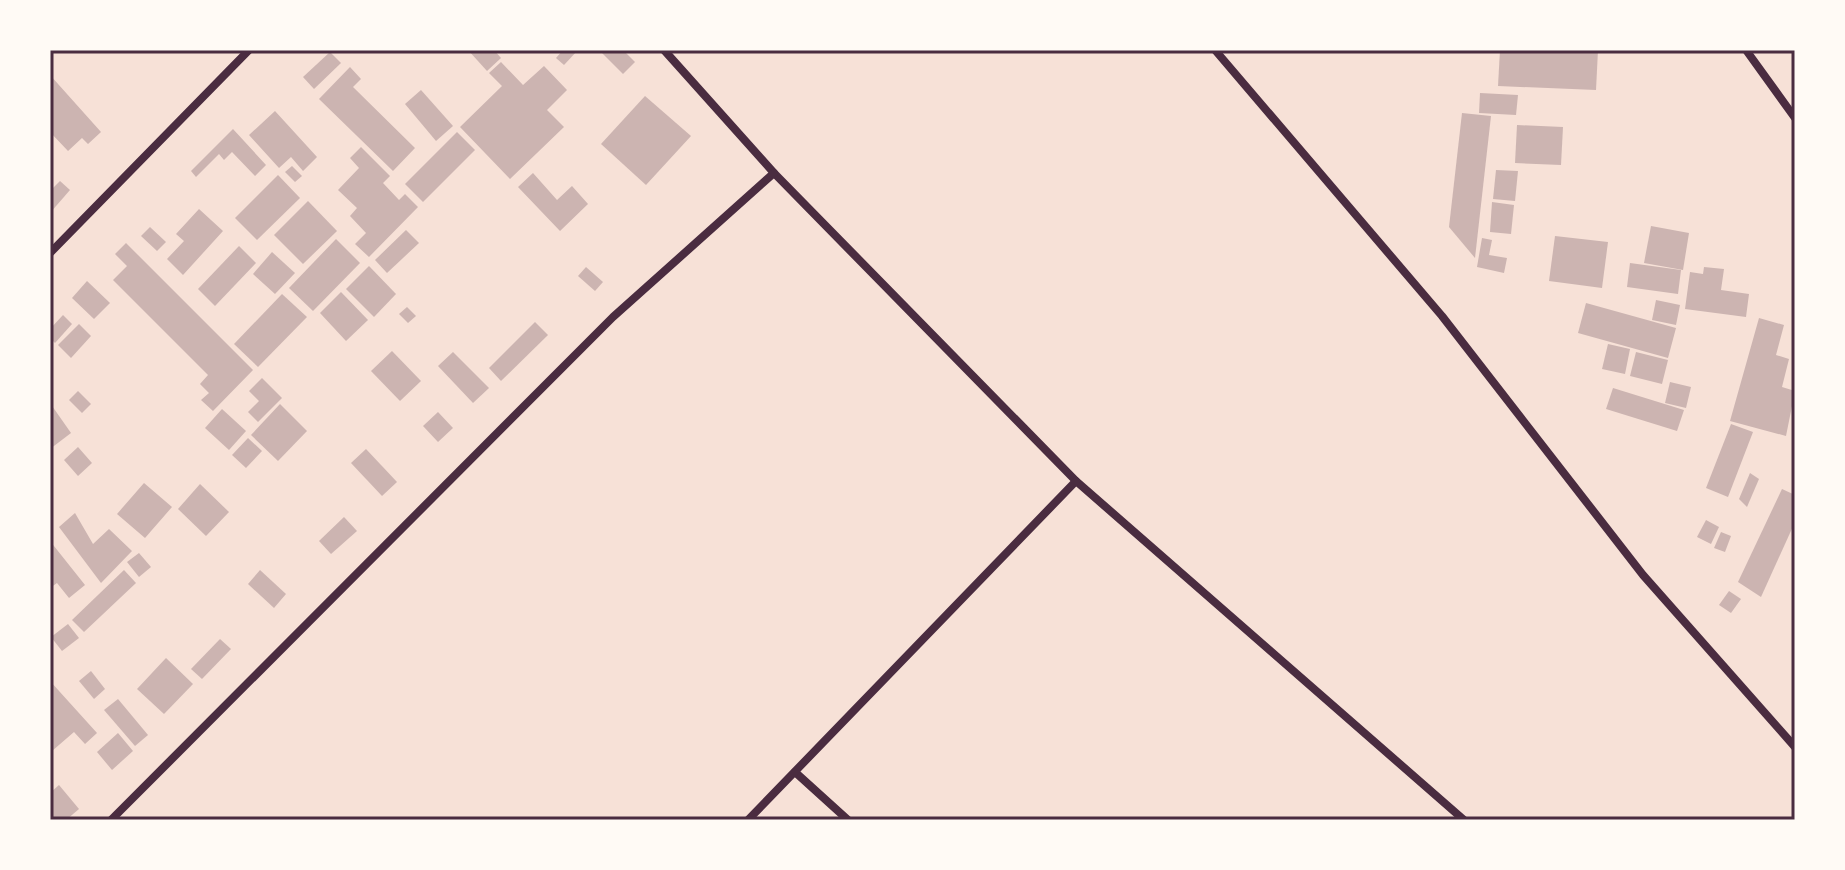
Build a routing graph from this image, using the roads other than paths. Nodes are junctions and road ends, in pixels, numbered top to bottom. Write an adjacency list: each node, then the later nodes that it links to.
1 (249, 50): 7 (street)
2 (664, 50): 6 (street)
3 (1215, 50): 9 (street)
4 (1746, 50): 5 (street)
5 (1795, 118)
6 (774, 173): 8 (street); 11 (street)
7 (50, 253)
8 (1076, 481): 10 (street); 14 (street)
9 (1795, 747)
10 (795, 772): 12 (street); 13 (street)
11 (111, 820)
12 (748, 820)
13 (848, 820)
14 (1464, 820)

